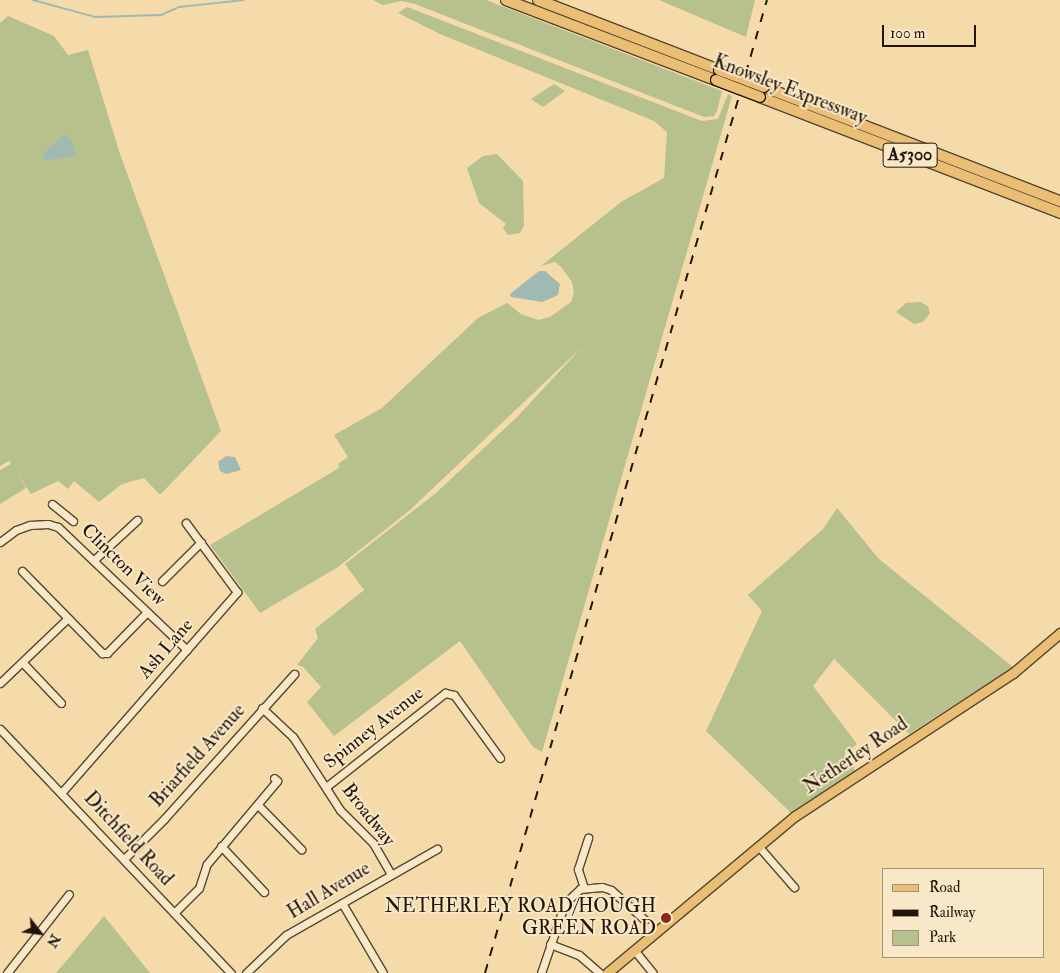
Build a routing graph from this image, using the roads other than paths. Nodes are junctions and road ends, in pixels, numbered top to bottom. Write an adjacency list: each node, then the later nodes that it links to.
1 (506, 0): 4 (highway, Knowsley Expressway / A5300, bridge)
2 (538, 0): 3 (highway, Knowsley Expressway / A5300, bridge)
3 (1060, 200)
4 (1060, 213)
5 (52, 504): 6 (street)
6 (66, 515): 8 (street); 10 (street)
7 (137, 520): 13 (street)
8 (73, 521)
9 (186, 523): 12 (street, Ash Lane)
10 (58, 527): 11 (street, Clincton View); 13 (street, Clincton View)
11 (0, 542)
12 (201, 542): 15 (street); 19 (street, Ash Lane)
13 (94, 560): 16 (street, Clincton View)
14 (22, 571): 17 (street)
15 (162, 580)
16 (148, 612): 17 (street); 19 (street, Clincton View)
17 (68, 618): 20 (street)
18 (1060, 633): 34 (main road, Netherley Road)
19 (187, 650): 29 (street, Ash Lane)
20 (22, 663): 22 (street); 23 (street)
21 (294, 674): 24 (street, Briarfield Avenue)
22 (0, 683)
23 (61, 703)
24 (262, 708): 28 (street, Broadway); 36 (street, Briarfield Avenue)
25 (0, 729): 29 (street, Ditchfield Road)
26 (500, 758): 28 (street, Spinney Avenue)
27 (274, 778): 30 (street)
28 (326, 787): 37 (street, Broadway)
29 (62, 792): 36 (street, Ditchfield Road)
30 (258, 805): 32 (street); 33 (street)
31 (588, 838): 39 (street)
32 (304, 839)
33 (221, 846): 41 (street); 43 (street)
34 (760, 848): 38 (street); 46 (main road, Netherley Road)
35 (437, 849): 37 (street, Hall Avenue)
36 (124, 859): 43 (street, Ditchfield Road)
37 (391, 874): 42 (street, Hall Avenue)
38 (794, 887)
39 (584, 888): 44 (street); 45 (street)
40 (70, 894): 47 (street)
41 (254, 894)
42 (342, 903): 49 (street, Hall Avenue); 50 (street)
43 (174, 913): 48 (street, Ditchfield Road)
44 (645, 920)
45 (550, 944): 51 (street); 52 (street)
46 (634, 951): 53 (main road, Netherley Road); 54 (street)
47 (7, 973)
48 (231, 973)
49 (246, 973)
50 (383, 973)
51 (541, 973)
52 (600, 973)
53 (607, 973)
54 (653, 973)

